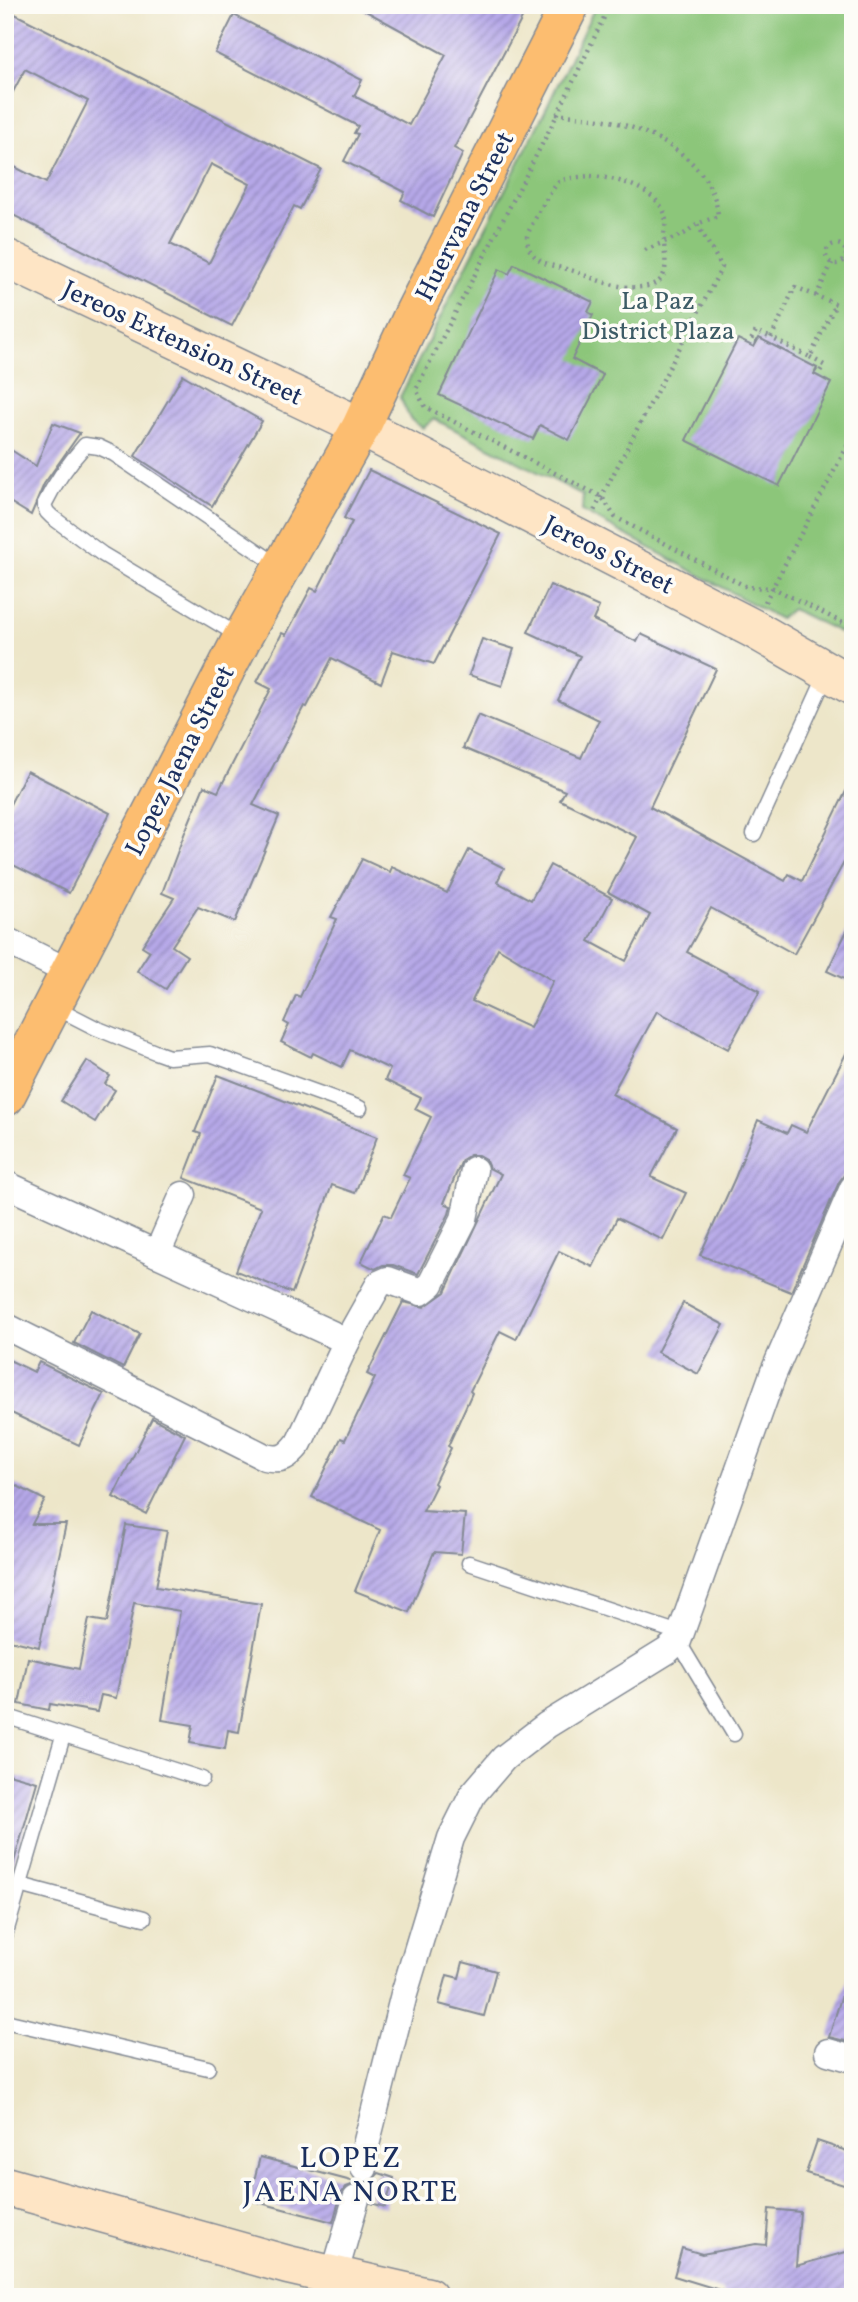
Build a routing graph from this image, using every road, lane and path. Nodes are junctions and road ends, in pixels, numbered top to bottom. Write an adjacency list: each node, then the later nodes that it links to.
1 (570, 5): 3 (main road, Huervana Street)
2 (610, 5): 3 (path)
3 (540, 108): 4 (path); 14 (main road, Huervana Street); 16 (path)
4 (697, 224): 5 (path); 16 (path)
5 (664, 243): 5 (path); 6 (path)
6 (645, 250)
7 (5, 258): 14 (street, Jereos Extension Street)
8 (832, 263): 8 (path); 9 (path)
9 (816, 296): 10 (path); 12 (path)
10 (771, 338): 11 (path); 12 (path)
11 (757, 342)
12 (810, 357): 13 (path)
13 (816, 371)
14 (362, 427): 18 (main road, Lopez Jaena Street); 23 (street, Jereos Street)
15 (853, 435): 19 (path)
16 (601, 498): 17 (path); 19 (path)
17 (591, 517)
18 (283, 569): 22 (main road, Lopez Jaena Street); 22 (lane)
19 (773, 588): 20 (path); 21 (path)
20 (762, 609)
21 (853, 628)
22 (242, 638): 26 (main road, Lopez Jaena Street)
23 (840, 679): 24 (lane)
24 (754, 834)
25 (5, 940): 26 (street)
26 (69, 972): 27 (main road, Lopez Jaena Street)
27 (52, 1005): 28 (main road, Lopez Jaena Street); 29 (lane)
28 (5, 1097)
29 (360, 1108)
30 (474, 1170): 36 (street)
31 (5, 1184): 34 (street)
32 (853, 1188): 38 (street)
33 (183, 1195): 34 (street)
34 (156, 1254): 36 (street)
35 (5, 1326): 36 (street)
36 (346, 1341)
37 (469, 1563): 38 (lane)
38 (680, 1638): 40 (lane); 48 (street)
39 (5, 1716): 41 (lane)
40 (734, 1734)
41 (63, 1736): 42 (lane); 43 (lane)
42 (202, 1779)
43 (20, 1885): 44 (lane); 45 (lane)
44 (144, 1918)
45 (5, 1937)
46 (5, 2021): 47 (lane)
47 (208, 2068)
48 (364, 2168)
49 (5, 2186): 51 (street)
50 (356, 2199): 51 (street)
51 (334, 2276): 52 (street)
52 (428, 2297)

